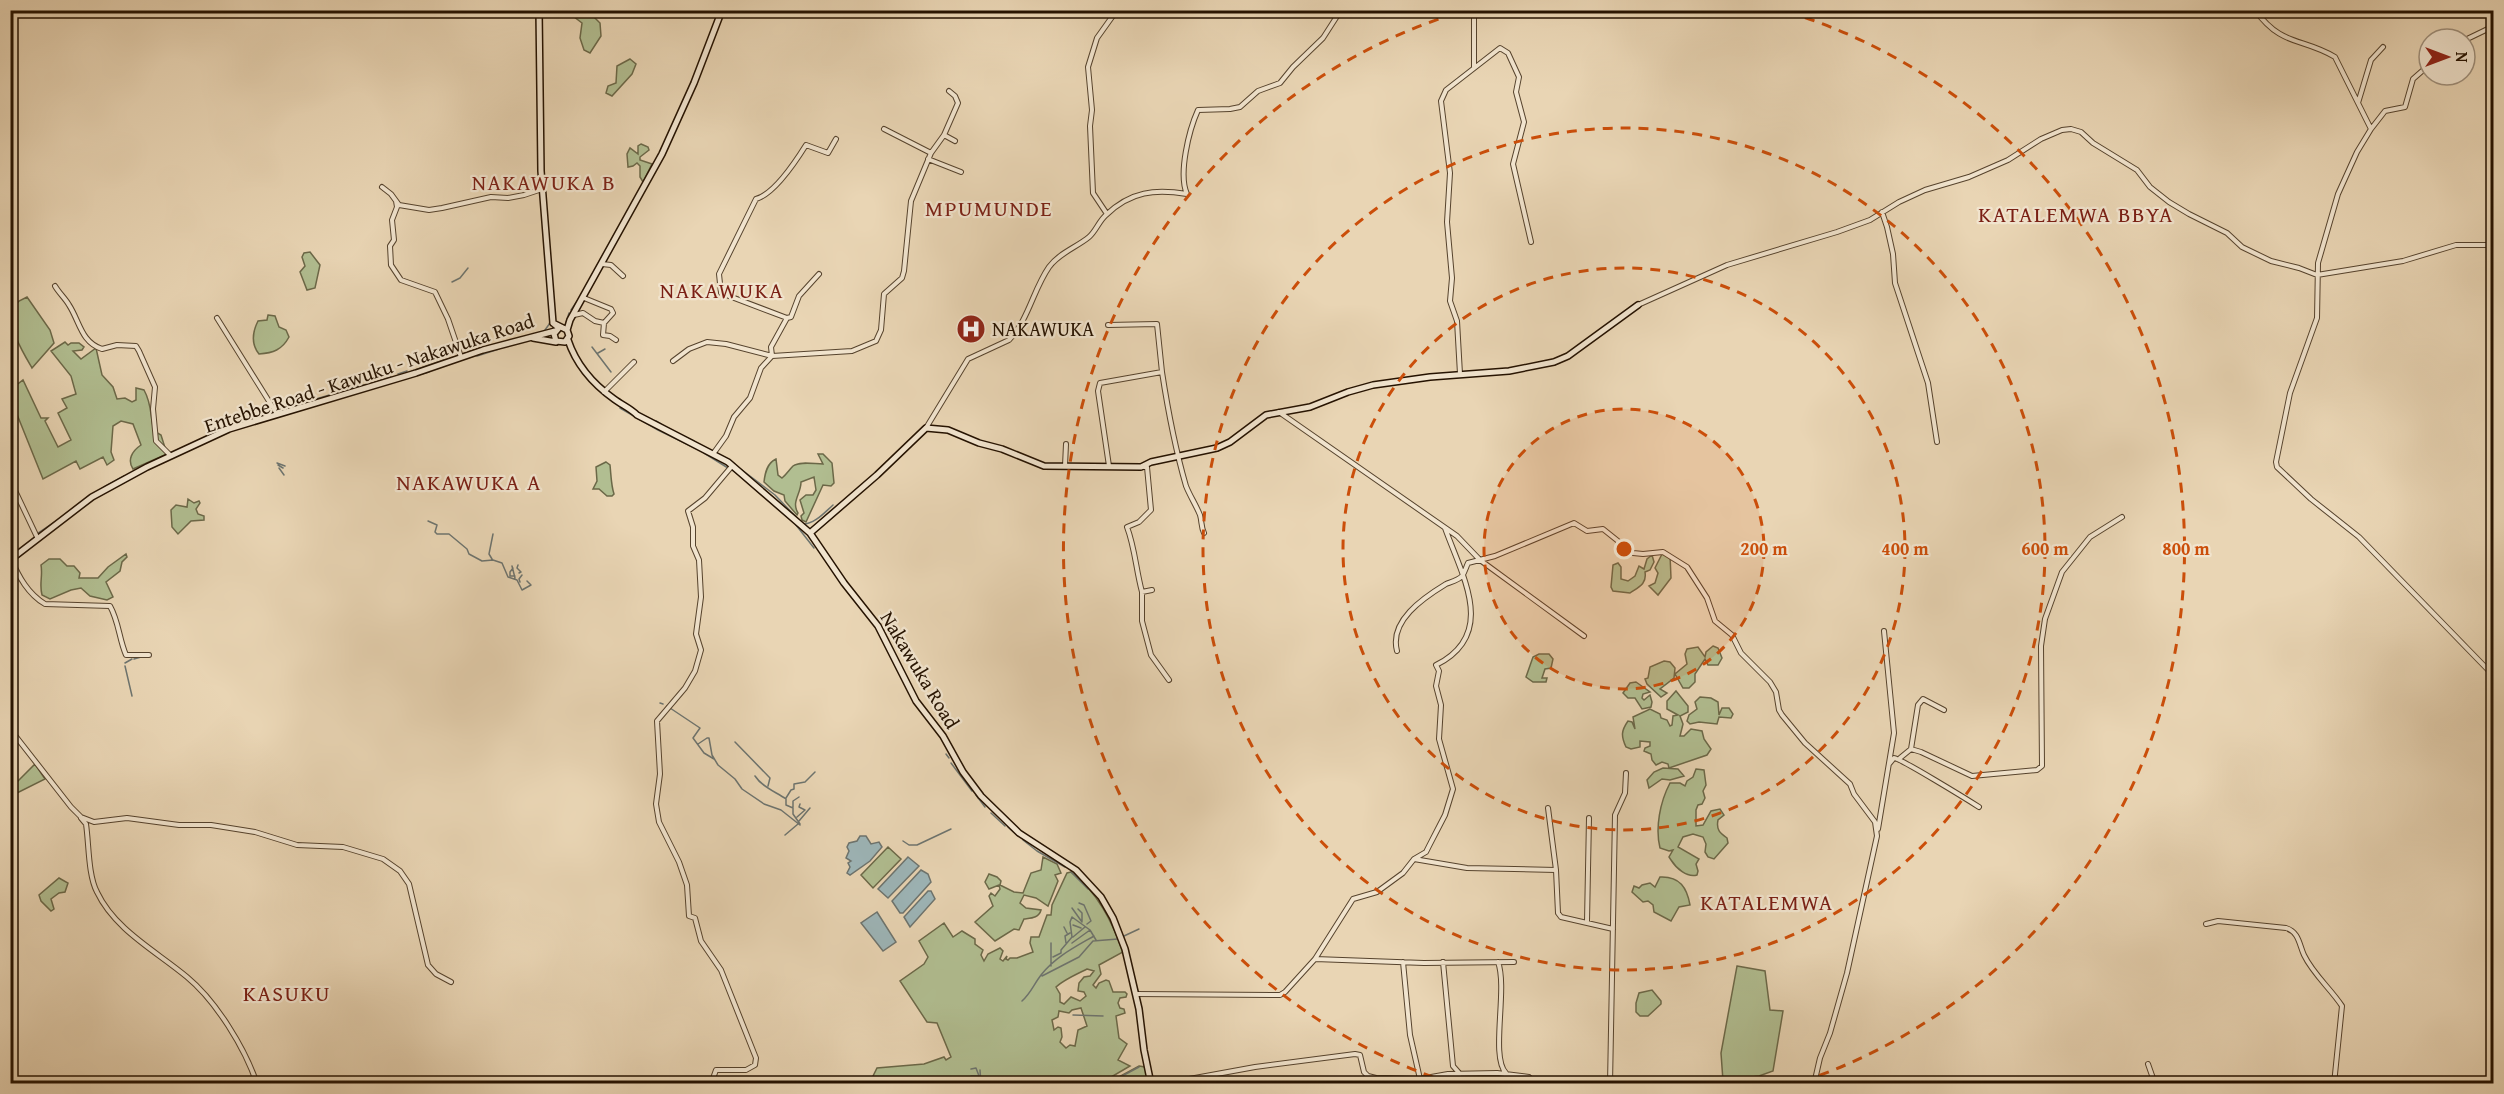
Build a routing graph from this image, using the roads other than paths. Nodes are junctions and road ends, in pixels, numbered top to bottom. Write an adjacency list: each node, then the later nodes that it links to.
1 (539, 10): 23 (main road)
2 (722, 10): 29 (main road)
3 (1117, 10): 26 (street)
4 (1341, 10): 26 (street)
5 (1474, 10): 10 (street)
6 (2255, 10): 13 (street)
7 (2493, 26): 8 (street)
8 (2477, 34)
9 (2383, 47): 13 (street)
10 (1474, 68): 27 (street); 54 (street)
11 (2417, 76): 15 (street)
12 (949, 91): 16 (street)
13 (2358, 103): 15 (street)
14 (884, 129): 19 (street)
15 (2371, 129): 31 (street)
16 (944, 135): 18 (street); 19 (street)
17 (836, 139): 38 (street)
18 (955, 141)
19 (931, 153): 20 (street)
20 (928, 159): 21 (street); 49 (street)
21 (961, 172)
22 (382, 187): 24 (street)
23 (543, 189): 24 (street); 39 (main road)
24 (396, 201): 50 (street)
25 (1882, 212): 31 (street); 35 (street); 59 (street)
26 (1107, 214): 58 (street)
27 (1531, 242)
28 (2493, 245): 31 (street)
29 (602, 264): 32 (street); 34 (main road)
30 (819, 274): 38 (street)
31 (2317, 275): 83 (street)
32 (623, 276)
33 (55, 286): 62 (street)
34 (584, 298): 36 (main road); 40 (street)
35 (1638, 305): 54 (main road)
36 (574, 315): 40 (street); 42 (main road)
37 (217, 318): 57 (street)
38 (787, 318): 49 (street)
39 (553, 323): 42 (main road); 43 (main road)
40 (603, 323): 46 (street)
41 (1108, 325): 53 (street)
42 (567, 330): 45 (main road, Nakawuka Road)
43 (555, 331): 44 (main road, Entebbe Road - Kawuku - Nakawuka Road); 47 (main road)
44 (531, 337): 47 (main road); 50 (main road, Entebbe Road - Kawuku - Nakawuka Road)
45 (568, 340): 47 (main road); 48 (main road, Nakawuka Road)
46 (616, 340)
47 (560, 343): 48 (main road)
48 (573, 355): 55 (main road, Nakawuka Road)
49 (772, 356): 51 (street); 61 (street)
50 (461, 357): 57 (main road, Entebbe Road - Kawuku - Nakawuka Road)
51 (673, 361)
52 (634, 362): 55 (street)
53 (1162, 372): 63 (street); 65 (street)
54 (1460, 374): 56 (main road)
55 (604, 392): 61 (main road, Nakawuka Road)
56 (1279, 411): 63 (main road); 70 (street)
57 (277, 414): 62 (main road, Entebbe Road - Kawuku - Nakawuka Road)
58 (926, 428): 67 (main road); 71 (main road)
59 (1937, 442)
60 (1066, 444): 67 (street)
61 (713, 454): 64 (main road, Nakawuka Road)
62 (171, 456): 73 (main road, Entebbe Road - Kawuku - Nakawuka Road)
63 (1178, 457): 66 (main road); 72 (street)
64 (732, 466): 71 (main road, Nakawuka Road); 117 (street)
65 (1109, 466): 66 (main road); 67 (main road)
66 (1141, 466): 78 (street)
67 (1065, 467)
68 (10, 480): 73 (street)
69 (2122, 517): 87 (street)
70 (1444, 528): 75 (street); 76 (street)
71 (810, 533): 107 (main road, Nakawuka Road)
72 (1204, 533)
73 (37, 537): 74 (main road, Entebbe Road - Kawuku - Nakawuka Road)
74 (11, 560): 82 (street)
75 (1480, 560): 76 (street); 80 (street); 95 (street)
76 (1462, 577): 81 (street); 96 (street)
77 (1152, 590): 78 (street)
78 (1142, 592): 84 (street)
79 (1884, 631): 89 (street)
80 (1584, 636)
81 (1397, 651)
82 (148, 655)
83 (2493, 676)
84 (1169, 680)
85 (1944, 710): 87 (street)
86 (10, 729): 93 (street)
87 (1911, 750): 88 (street)
88 (1900, 758): 89 (street); 91 (street)
89 (1889, 765): 95 (street)
90 (1626, 773): 100 (street)
91 (1979, 807)
92 (1548, 808): 97 (street)
93 (81, 817): 106 (street); 116 (street)
94 (1589, 818): 98 (street)
95 (1877, 836): 122 (street)
96 (1414, 859): 97 (street); 101 (street)
97 (1556, 870): 98 (street)
98 (1587, 921): 100 (street)
99 (2206, 924): 124 (street)
100 (1613, 929): 121 (street)
101 (1315, 958): 102 (street); 107 (street)
102 (1403, 962): 103 (street); 115 (street)
103 (1443, 962): 104 (street); 109 (street)
104 (1498, 962): 105 (street); 110 (street)
105 (1514, 962)
106 (451, 982)
107 (1136, 994): 118 (main road, Nakawuka Road)
108 (2148, 1064): 123 (street)
109 (1454, 1066): 112 (street); 113 (street)
110 (1501, 1068): 111 (street); 114 (street)
111 (1497, 1073): 113 (street); 114 (street)
112 (1448, 1074): 113 (street); 115 (street)
113 (1460, 1074)
114 (1507, 1074): 120 (street)
115 (1420, 1079): 119 (street)
116 (257, 1083)
117 (711, 1083)
118 (1151, 1083)
119 (1162, 1083)
120 (1535, 1083)
121 (1610, 1083)
122 (1814, 1083)
123 (2155, 1083)
124 (2334, 1083)

